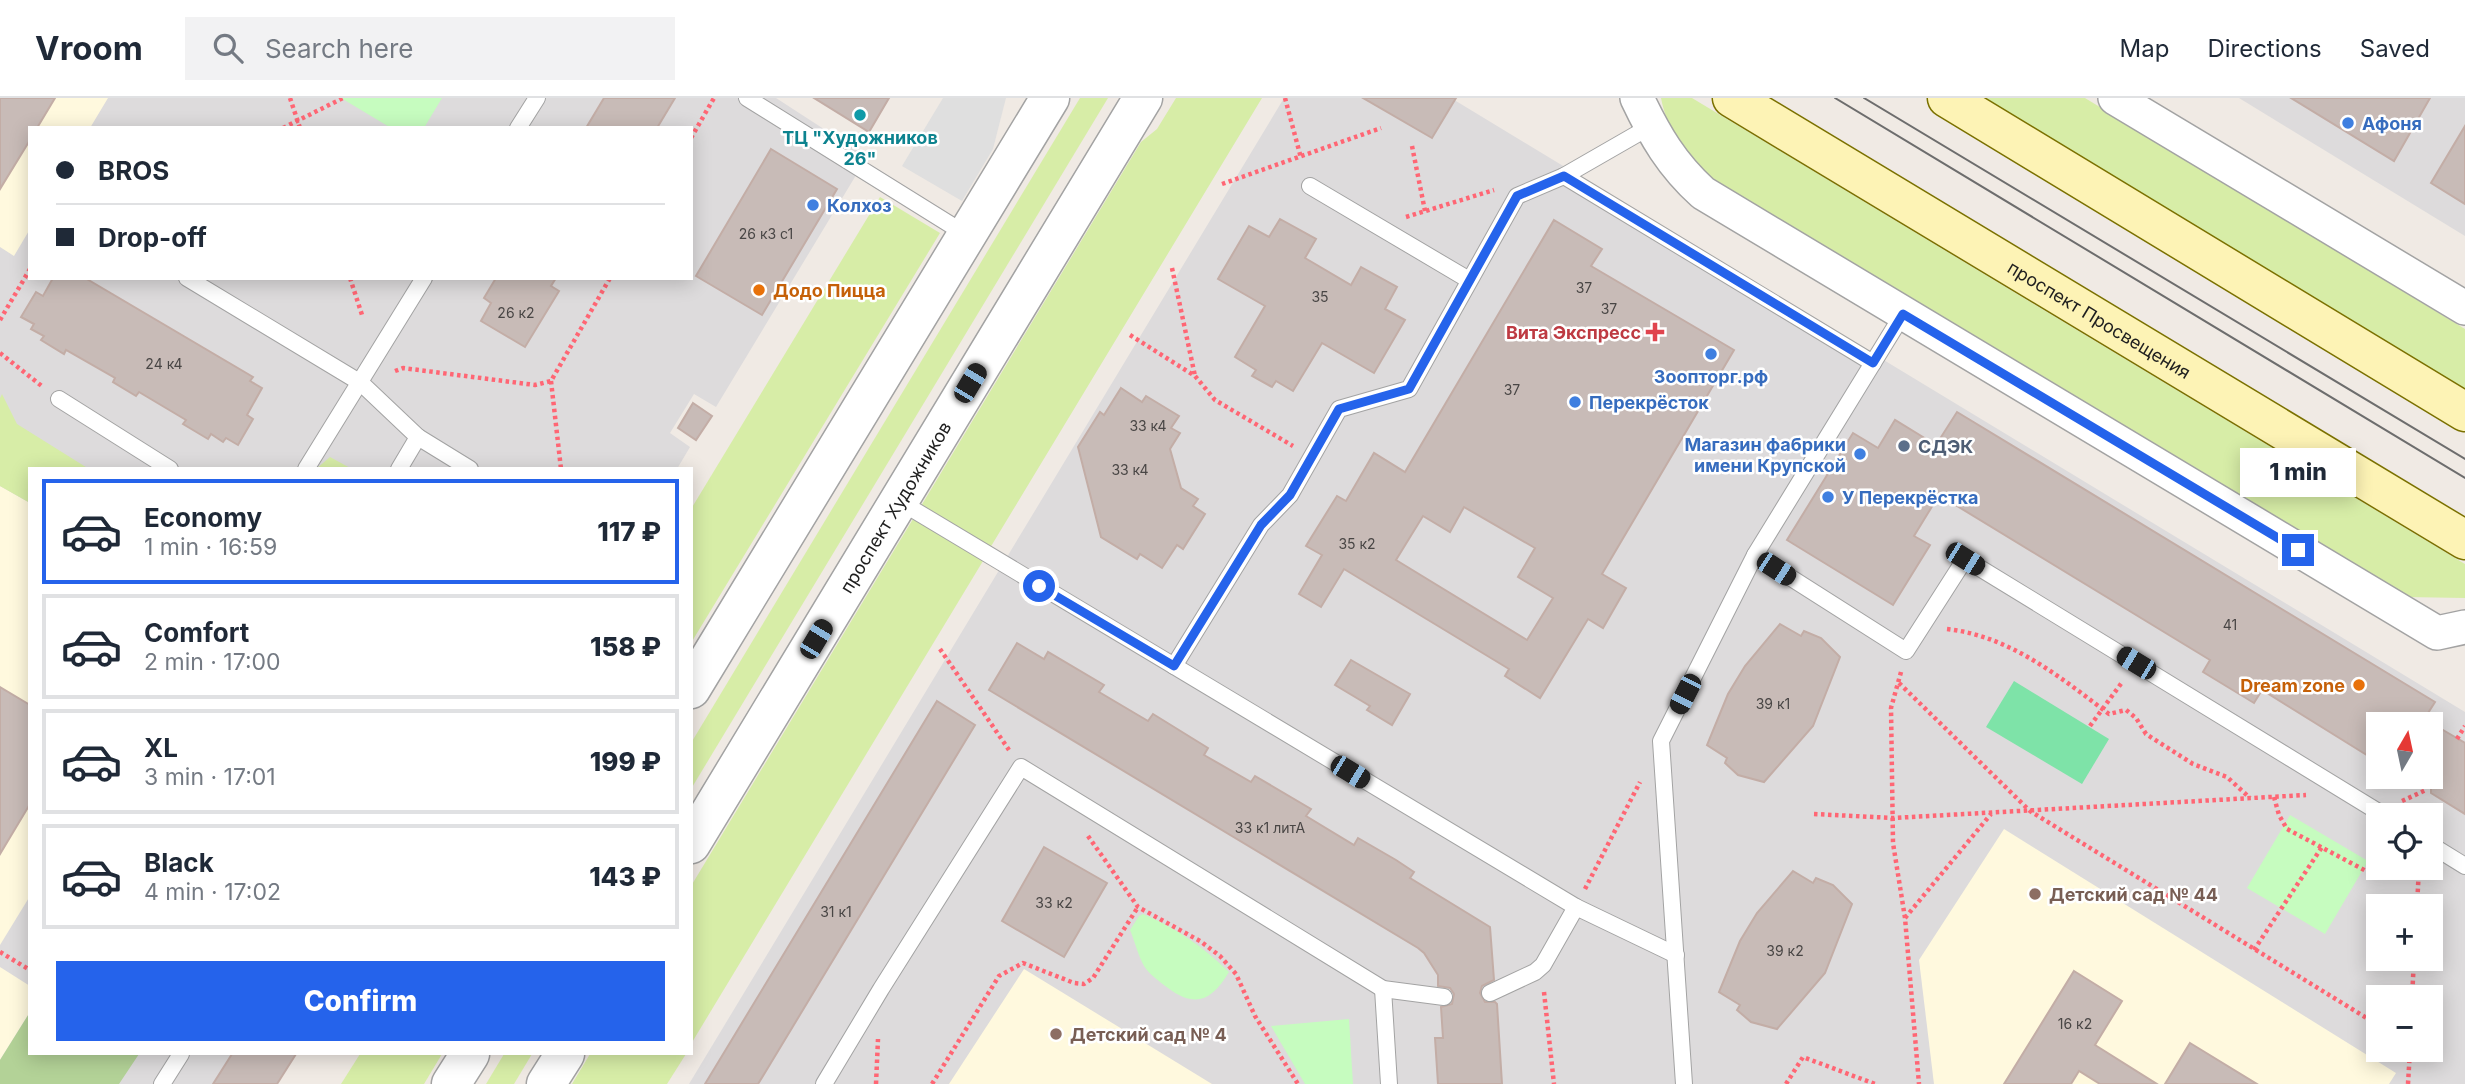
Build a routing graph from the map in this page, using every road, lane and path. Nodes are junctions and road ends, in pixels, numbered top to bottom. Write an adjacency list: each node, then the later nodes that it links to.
1 (290, 98): 13 (path)
2 (342, 98): 13 (path)
3 (537, 98): 16 (lane)
4 (714, 98): 18 (path)
5 (747, 98): 27 (lane)
6 (1050, 98): 27 (street)
7 (1143, 98): 54 (street, проспект Художников)
8 (1285, 98): 20 (path)
9 (1732, 98): 55 (main road, проспект Просвещения)
10 (1947, 98): 46 (main road)
11 (2115, 98): 35 (street)
12 (1644, 112): 21 (lane); 36 (street)
13 (297, 120): 14 (path); 15 (path)
14 (286, 126)
15 (299, 126)
16 (519, 126)
17 (1381, 128): 20 (path)
18 (693, 135)
19 (1412, 146): 25 (path)
20 (1300, 156): 22 (path); 23 (path)
21 (1564, 176): 34 (lane); 41 (lane)
22 (1222, 184)
23 (1310, 186): 26 (lane)
24 (1502, 187): 25 (path)
25 (1425, 211): 26 (path)
26 (1377, 225): 34 (lane)
27 (967, 235): 64 (street)
28 (1172, 268): 42 (path)
29 (28, 272): 38 (path)
30 (190, 280): 44 (lane)
31 (351, 280): 37 (path)
32 (423, 280): 44 (lane)
33 (609, 280): 43 (path)
34 (1469, 280): 48 (lane)
35 (2465, 308)
36 (1903, 314): 41 (lane); 58 (street)
37 (363, 318)
38 (0, 320)
39 (1130, 335): 42 (path)
40 (0, 353): 45 (path)
41 (1873, 363): 56 (lane)
42 (1195, 376): 48 (path)
43 (551, 381): 44 (path); 53 (path)
44 (361, 383): 47 (lane); 50 (lane)
45 (59, 399): 49 (lane)
46 (2465, 412)
47 (418, 437): 51 (lane); 52 (lane)
48 (1312, 457): 62 (lane)
49 (167, 467)
50 (307, 467)
51 (400, 467)
52 (467, 467)
53 (561, 467)
54 (899, 501): 62 (lane); 80 (street, проспект Художников)
55 (2465, 540)
56 (1755, 555): 60 (lane); 69 (lane)
57 (1923, 624): 60 (lane); 61 (lane); 65 (path)
58 (2465, 627)
59 (940, 649): 70 (path)
60 (1906, 651): 63 (path)
61 (2136, 663): 65 (path); 71 (lane)
62 (1174, 666): 86 (lane)
63 (1899, 683): 76 (path); 79 (path)
64 (693, 686)
65 (2102, 709): 66 (path); 74 (path)
66 (2090, 726)
67 (2465, 726): 68 (path)
68 (2457, 739)
69 (1661, 741): 86 (path); 90 (lane)
70 (1021, 767): 73 (lane); 104 (lane)
71 (2348, 793): 72 (path); 75 (lane)
72 (2274, 797): 74 (path); 81 (path)
73 (1071, 798): 85 (path); 93 (lane)
74 (2250, 799): 76 (path)
75 (2366, 804)
76 (2030, 811): 77 (path); 88 (path)
77 (1991, 813): 79 (path); 87 (path)
78 (1814, 814): 79 (path)
79 (1893, 818): 87 (path)
80 (693, 841)
81 (2322, 847): 84 (path); 88 (path)
82 (2443, 852): 83 (lane)
83 (2465, 866)
84 (2366, 871)
85 (1138, 907): 105 (path); 106 (path)
86 (1576, 907): 90 (lane); 94 (lane)
87 (1905, 918): 112 (path)
88 (2254, 950): 96 (path)
89 (0, 952): 91 (path)
90 (1676, 955): 109 (lane)
91 (28, 969)
92 (1544, 984): 108 (path)
93 (1383, 989): 95 (lane); 107 (lane)
94 (1490, 993)
95 (1444, 997)
96 (2366, 1017)
97 (180, 1055): 101 (lane)
98 (469, 1055): 102 (street)
99 (564, 1055): 103 (street)
100 (2409, 1062): 113 (path)
101 (162, 1084)
102 (451, 1084)
103 (546, 1084)
104 (824, 1084)
105 (932, 1084)
106 (1298, 1084)
107 (1389, 1084)
108 (1554, 1084)
109 (1684, 1084)
110 (1786, 1084): 111 (path)
111 (1875, 1084)
112 (1919, 1084)
113 (2408, 1084)

